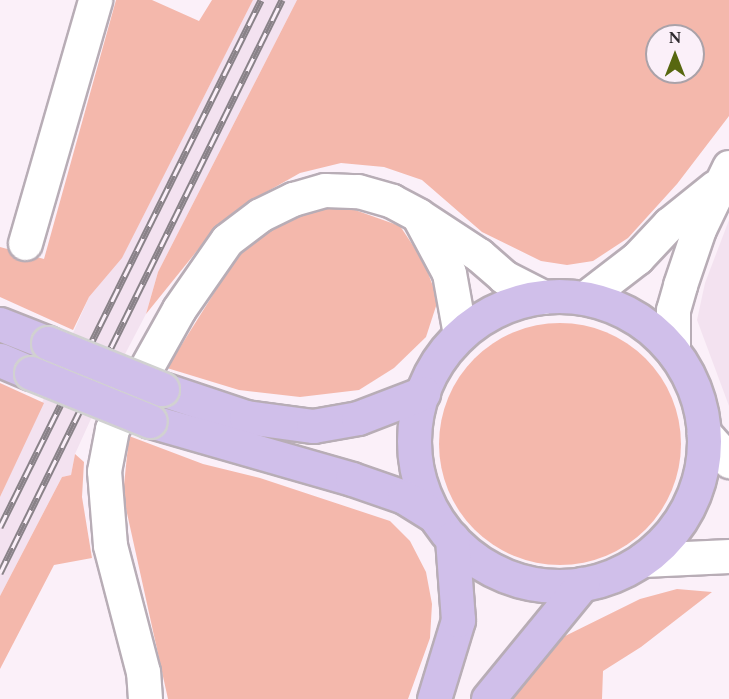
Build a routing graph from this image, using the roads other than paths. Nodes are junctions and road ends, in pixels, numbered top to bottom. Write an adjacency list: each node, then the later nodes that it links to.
1 (95, 0): 4 (street)
2 (724, 175): 6 (street); 9 (street)
3 (418, 215): 5 (street); 8 (street); 18 (street)
4 (25, 243)
5 (543, 297): 6 (main road); 8 (main road)
6 (585, 298): 9 (main road)
7 (0, 324): 11 (main road, bridge)
8 (460, 333): 11 (main road)
9 (673, 351): 12 (main road)
10 (0, 360): 14 (main road, bridge)
11 (423, 393): 14 (main road)
12 (704, 433): 13 (street); 16 (main road)
13 (729, 460)
14 (444, 527): 17 (main road); 19 (main road)
15 (729, 556): 16 (street)
16 (643, 560): 17 (main road)
17 (582, 584): 20 (main road)
18 (145, 699)
19 (434, 699)
20 (488, 699)

